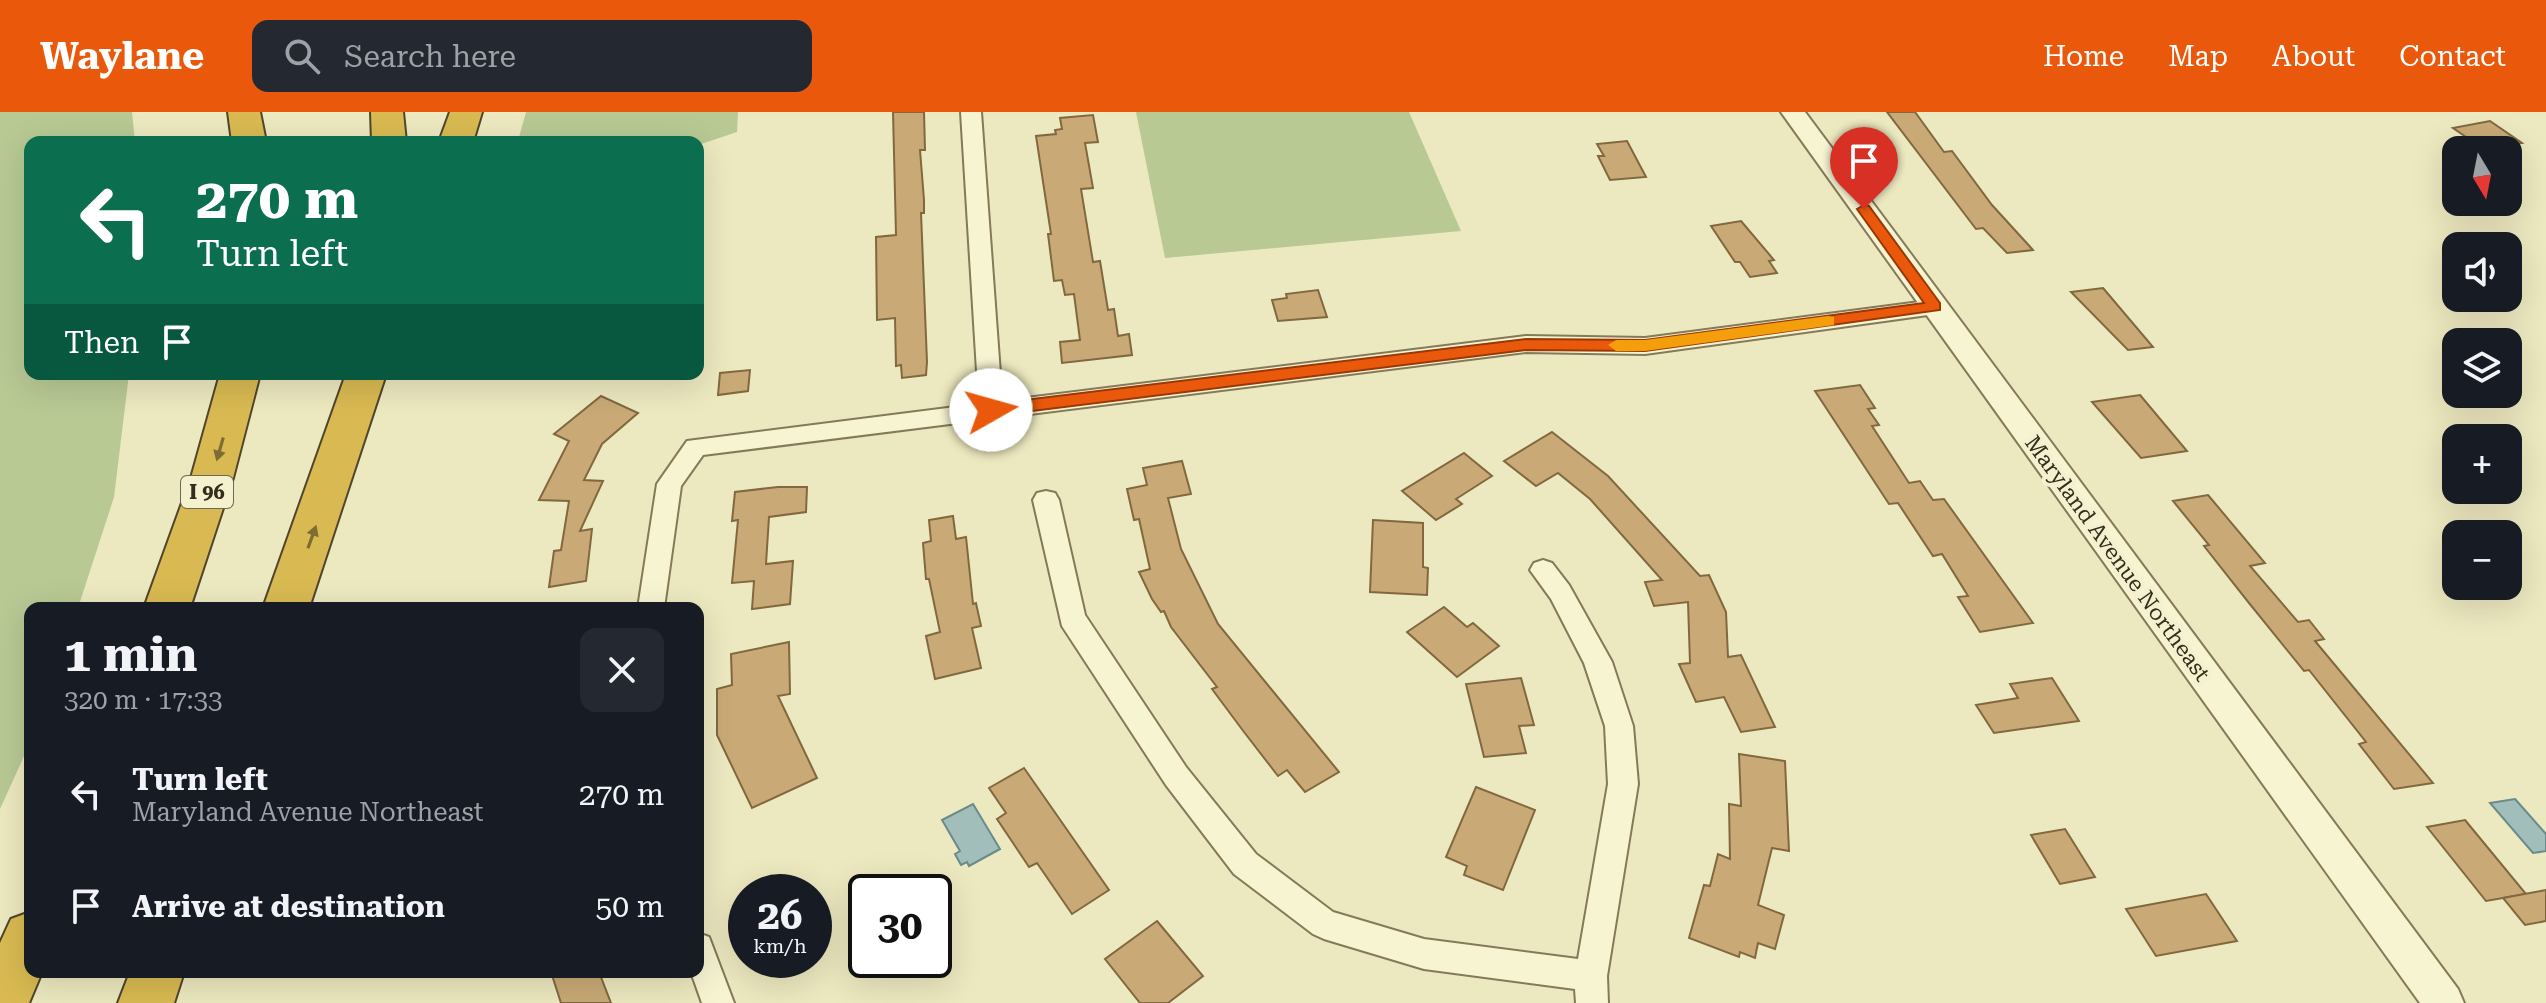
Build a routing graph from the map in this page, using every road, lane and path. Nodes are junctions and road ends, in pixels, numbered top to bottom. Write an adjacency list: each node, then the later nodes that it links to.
1 (244, 112): 6 (highway)
2 (387, 112): 7 (highway)
3 (466, 112): 8 (highway)
4 (971, 112): 13 (street)
5 (1793, 112): 9 (street, Maryland Avenue Northeast)
6 (248, 136)
7 (389, 136)
8 (458, 136)
9 (1935, 307): 13 (street); 29 (street, Maryland Avenue Northeast)
10 (238, 380): 17 (highway, I 96, one-way to 17)
11 (364, 380): 14 (highway)
12 (377, 380): 14 (highway)
13 (991, 410): 19 (street)
14 (337, 465): 18 (highway, one-way to 14)
15 (1046, 500): 24 (street)
16 (1543, 570): 24 (street)
17 (169, 602)
18 (288, 602)
19 (652, 602)
20 (24, 951): 25 (highway)
21 (704, 964): 28 (street)
22 (155, 978): 26 (highway)
23 (166, 978): 27 (highway)
24 (1591, 990)
25 (1, 1003)
26 (146, 1003)
27 (159, 1003)
28 (718, 1003)
29 (2444, 1003)

